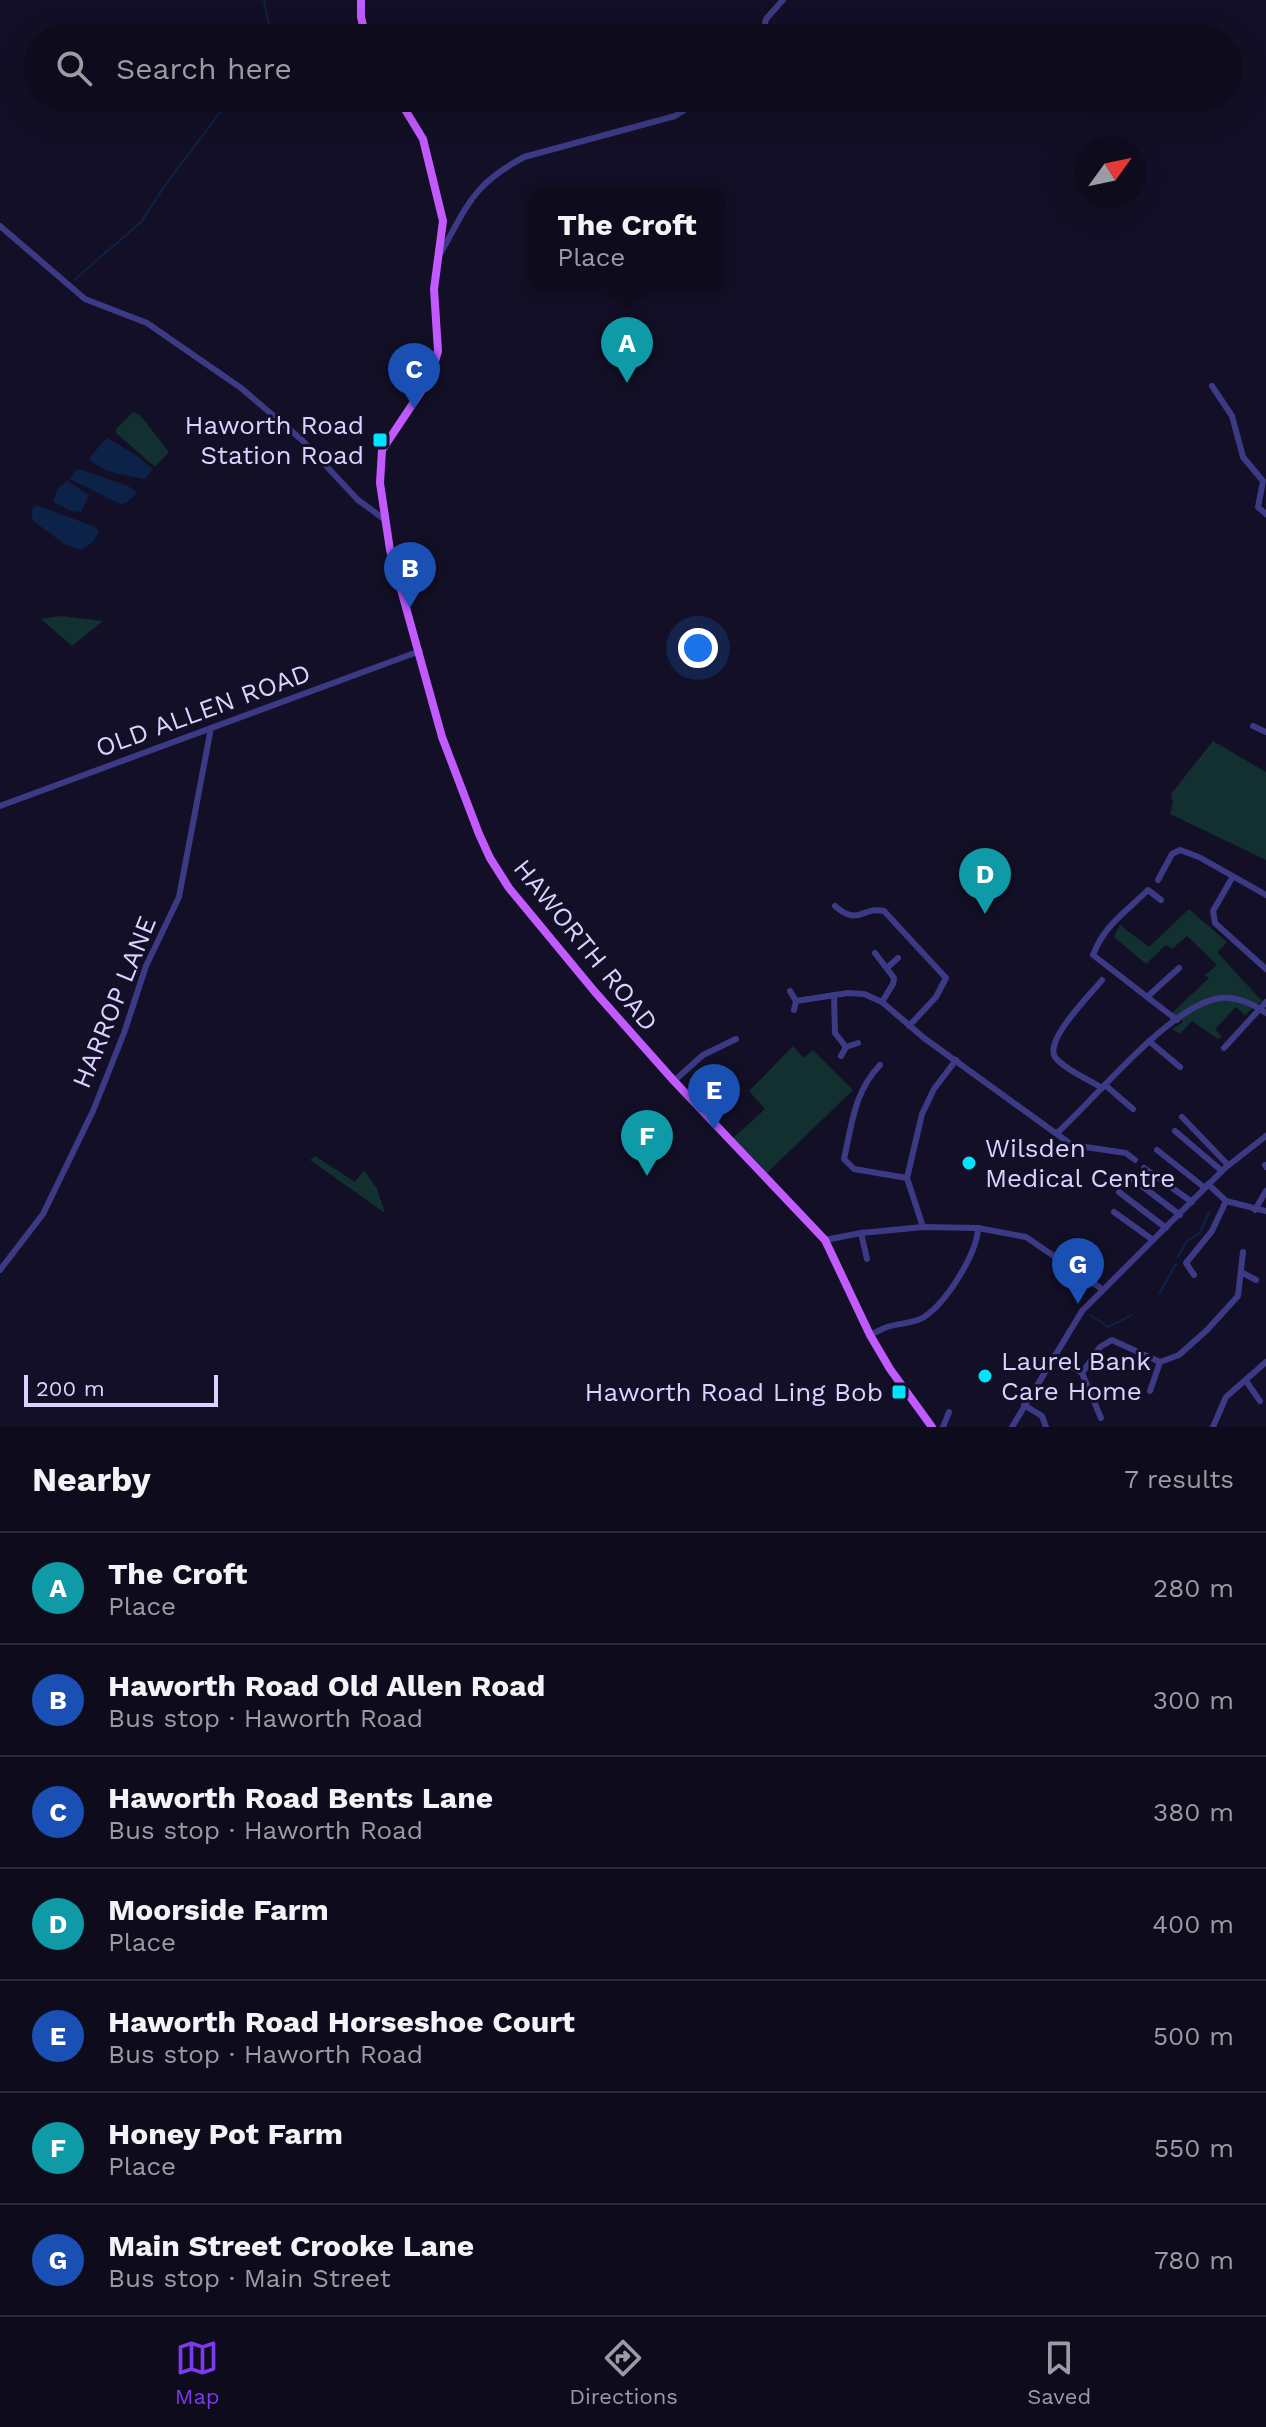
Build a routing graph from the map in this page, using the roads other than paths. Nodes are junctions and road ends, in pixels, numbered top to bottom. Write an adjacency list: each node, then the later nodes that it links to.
1 (361, 0): 3 (main road)
2 (783, 0): 4 (street)
3 (363, 24)
4 (765, 24)
5 (407, 112): 8 (main road, HAWORTH ROAD)
6 (681, 112): 8 (street)
7 (0, 226): 11 (street)
8 (437, 261): 11 (main road, HAWORTH ROAD)
9 (1212, 386): 10 (street)
10 (1266, 514)
11 (384, 519): 12 (main road, HAWORTH ROAD)
12 (420, 651): 14 (street, OLD ALLEN ROAD); 47 (main road, HAWORTH ROAD)
13 (1253, 726): 15 (street)
14 (211, 728): 16 (street, OLD ALLEN ROAD); 79 (street, HARROP LANE)
15 (1266, 732)
16 (0, 806)
17 (1232, 878): 18 (street); 19 (street); 26 (street)
18 (1158, 880)
19 (1266, 895)
20 (1161, 900): 30 (street)
21 (835, 906): 37 (street)
22 (875, 953): 24 (street)
23 (898, 958): 24 (street)
24 (888, 967): 32 (street)
25 (1179, 968): 30 (street)
26 (1266, 969)
27 (1102, 980): 48 (street)
28 (790, 991): 31 (street)
29 (834, 995): 31 (street); 32 (street); 41 (street)
30 (1147, 997): 36 (street)
31 (796, 1001): 34 (street)
32 (882, 1002): 37 (street)
33 (1266, 1002): 35 (street)
34 (794, 1010)
35 (1264, 1011): 36 (street); 42 (street)
36 (1177, 1020): 39 (street)
37 (909, 1026): 44 (street)
38 (736, 1039): 47 (street)
39 (1149, 1041): 46 (street); 48 (street)
40 (858, 1043): 41 (street)
41 (846, 1047): 43 (street)
42 (1224, 1048)
43 (841, 1056)
44 (956, 1060): 52 (street); 61 (street)
45 (880, 1065): 61 (street)
46 (1180, 1067)
47 (674, 1081): 75 (main road, HAWORTH ROAD)
48 (1104, 1087): 49 (street); 52 (street)
49 (1133, 1109)
50 (1182, 1117): 53 (street)
51 (1175, 1131): 55 (street)
52 (1058, 1132): 57 (street)
53 (1200, 1136): 55 (street); 59 (street)
54 (1266, 1136): 59 (street)
55 (1193, 1146): 59 (street)
56 (1157, 1150): 62 (street)
57 (1135, 1160)
58 (1144, 1168): 66 (street)
59 (1225, 1168): 62 (street)
60 (1130, 1177): 70 (street)
61 (907, 1178): 71 (street)
62 (1206, 1186): 65 (street); 66 (street)
63 (1266, 1191): 67 (street)
64 (1119, 1192): 73 (street)
65 (1226, 1201): 67 (street); 81 (street)
66 (1192, 1202): 70 (street)
67 (1255, 1210): 68 (street)
68 (1266, 1211)
69 (1114, 1212): 76 (street)
70 (1180, 1215): 73 (street)
71 (923, 1227): 72 (street); 74 (street)
72 (978, 1228): 83 (street); 84 (street)
73 (1166, 1228): 76 (street)
74 (861, 1233): 75 (street); 78 (street)
75 (825, 1240): 84 (main road, HAWORTH ROAD)
76 (1153, 1240): 83 (street)
77 (1243, 1252): 80 (street)
78 (867, 1259)
79 (0, 1270)
80 (1241, 1272): 82 (street); 86 (street)
81 (1194, 1275)
82 (1256, 1280)
83 (1102, 1289): 85 (street)
84 (870, 1335): 95 (main road, HAWORTH ROAD)
85 (1054, 1356): 88 (street); 92 (street)
86 (1160, 1362): 88 (street); 90 (street)
87 (1266, 1362): 89 (street)
88 (1082, 1373): 94 (street)
89 (1246, 1381): 91 (street); 99 (street)
90 (1150, 1391)
91 (1260, 1401)
92 (1024, 1405): 97 (street); 98 (street)
93 (949, 1412): 96 (street)
94 (1101, 1418)
95 (932, 1427)
96 (943, 1427)
97 (1012, 1427)
98 (1046, 1427)
99 (1213, 1427)

